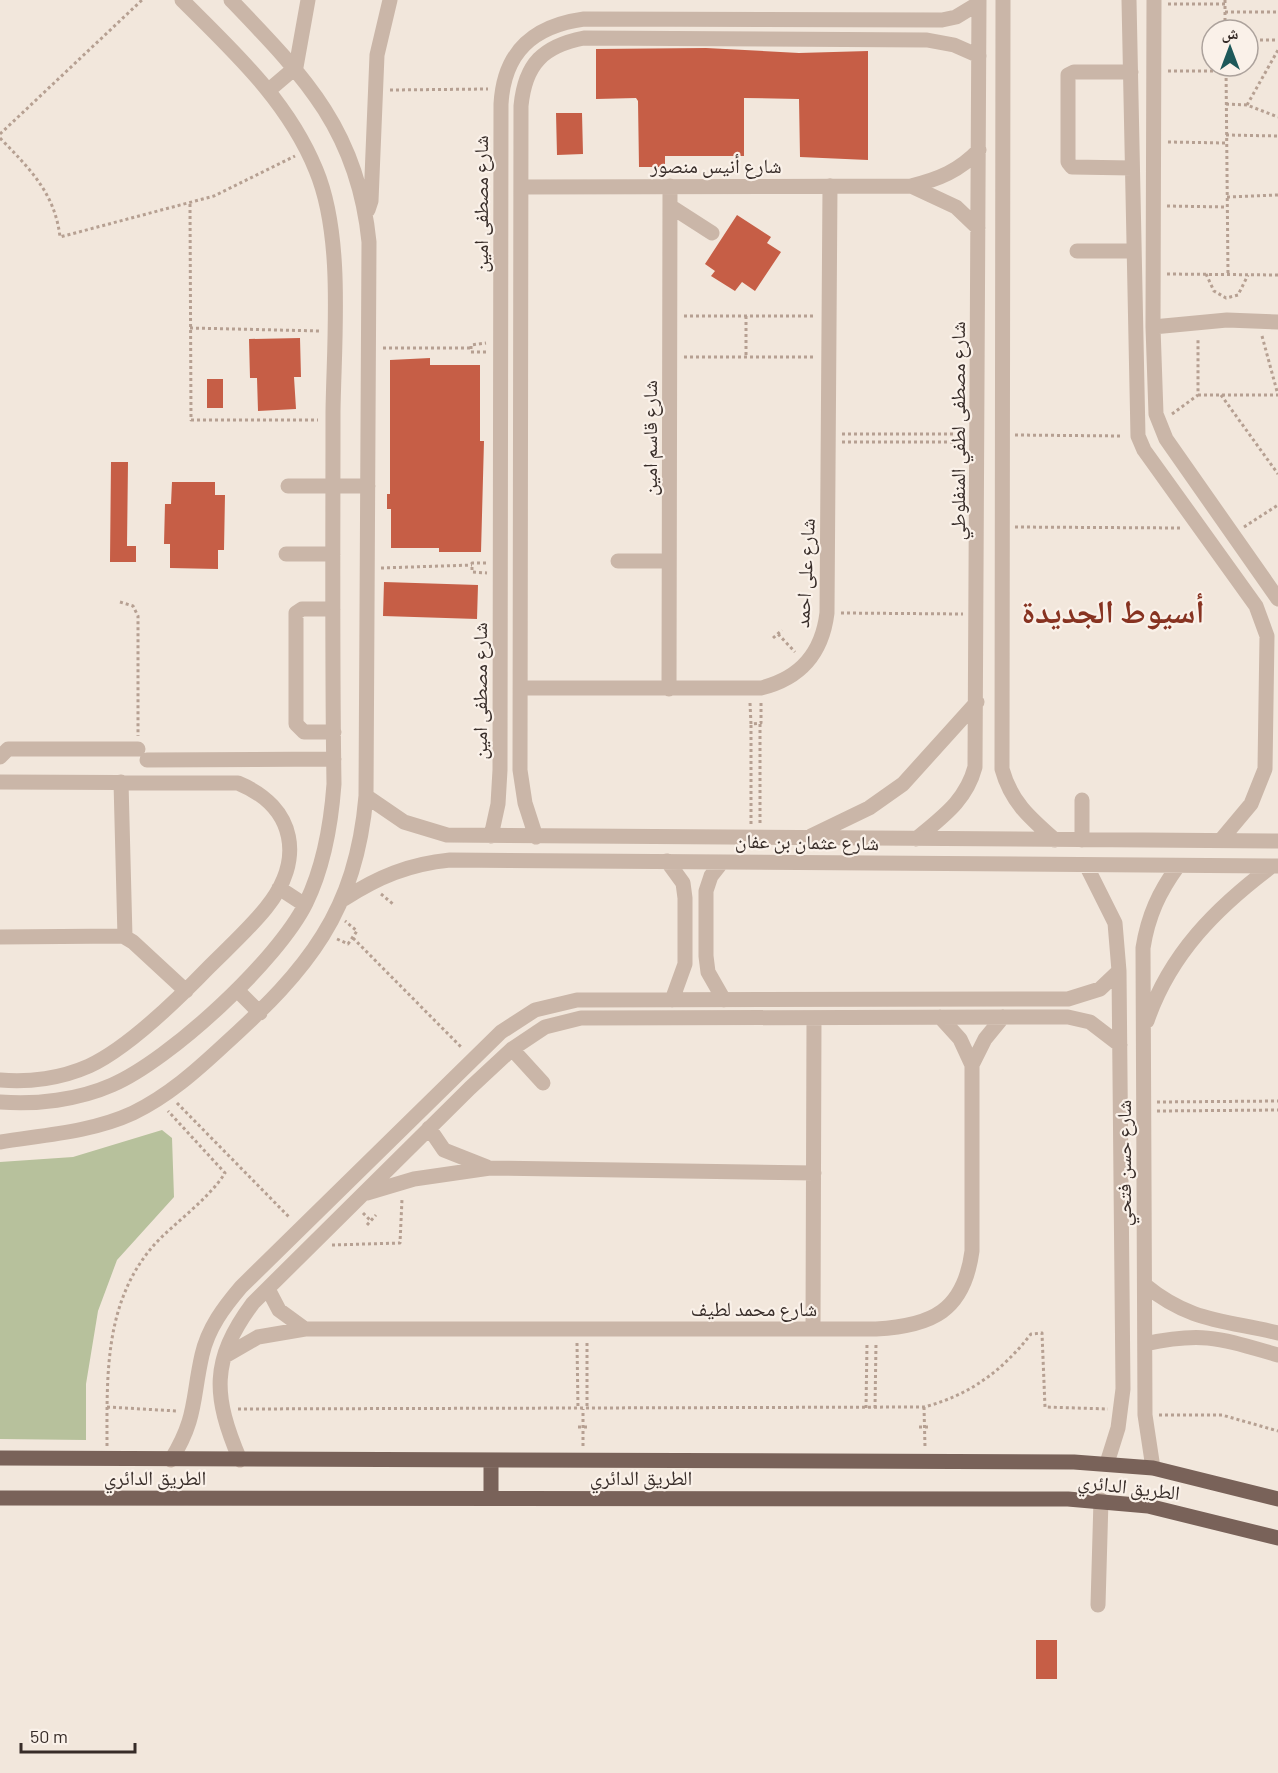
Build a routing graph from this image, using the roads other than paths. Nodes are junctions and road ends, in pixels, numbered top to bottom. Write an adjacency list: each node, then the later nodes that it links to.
1 (182, 0): 12 (street)
2 (231, 0): 10 (street)
3 (308, 0): 10 (street)
4 (390, 0): 20 (street)
5 (1003, 0): 21 (street)
6 (1129, 0): 11 (street)
7 (979, 1): 9 (street, شارع مصطفى لطفي المنفلوطي); 49 (street, شارع مصطفى امين)
8 (1154, 2): 27 (street)
9 (979, 56): 13 (street, شارع مصطفى لطفي المنفلوطي); 18 (street, شارع مصطفى امين)
10 (296, 68): 12 (street); 20 (street)
11 (1131, 72): 14 (street); 14 (street)
12 (269, 90): 31 (street)
13 (979, 150): 17 (street, شارع أنيس منصور); 22 (street, شارع مصطفى لطفي المنفلوطي)
14 (1132, 168): 24 (street)
15 (670, 186): 16 (street, شارع أنيس منصور); 18 (street, شارع أنيس منصور); 19 (street, شارع قاسم امين)
16 (830, 186): 17 (street, شارع أنيس منصور); 40 (street, شارع على احمد)
17 (911, 186): 22 (street, شارع أنيس منصور)
18 (521, 187): 39 (street, شارع مصطفى امين)
19 (670, 206): 23 (street); 36 (street, شارع قاسم امين)
20 (366, 213): 32 (street)
21 (1002, 213): 22 (street); 54 (street)
22 (979, 220): 41 (street, شارع مصطفى لطفي المنفلوطي)
23 (712, 233)
24 (1134, 250): 25 (street); 28 (street)
25 (1077, 251)
26 (1278, 322): 27 (street)
27 (1153, 327): 29 (street)
28 (1135, 343): 29 (street); 56 (street)
29 (1153, 343): 37 (street)
30 (288, 486): 31 (street)
31 (333, 486): 32 (street); 34 (street)
32 (368, 486): 47 (street)
33 (286, 554): 34 (street)
34 (333, 554): 38 (street)
35 (618, 561): 36 (street)
36 (669, 561): 40 (street, شارع قاسم امين)
37 (1278, 599)
38 (333, 609): 42 (street); 42 (street)
39 (520, 688): 40 (street, شارع على احمد); 50 (street, شارع مصطفى امين)
40 (669, 689)
41 (977, 702): 51 (street); 52 (street, شارع مصطفى لطفي المنفلوطي)
42 (334, 732): 44 (street)
43 (3, 749): 44 (street)
44 (334, 759): 66 (street)
45 (0, 782): 46 (street)
46 (121, 782): 64 (street); 68 (street)
47 (366, 796): 49 (street, شارع عثمان بن عفان); 65 (street)
48 (1082, 800): 55 (street)
49 (491, 836): 50 (street, شارع عثمان بن عفان)
50 (536, 837): 51 (street, شارع عثمان بن عفان)
51 (807, 838): 52 (street, شارع عثمان بن عفان)
52 (916, 839): 53 (street, شارع عثمان بن عفان)
53 (1009, 839): 54 (street, شارع عثمان بن عفان); 60 (street)
54 (1055, 840): 55 (street, شارع عثمان بن عفان)
55 (1082, 840): 56 (street, شارع عثمان بن عفان)
56 (1220, 841): 57 (street, شارع عثمان بن عفان)
57 (1278, 841)
58 (667, 861): 59 (street, شارع عثمان بن عفان); 65 (street, شارع عثمان بن عفان); 72 (street)
59 (722, 862): 60 (street, شارع عثمان بن عفان); 73 (street)
60 (1009, 864): 61 (street, شارع عثمان بن عفان)
61 (1086, 865): 62 (street, شارع عثمان بن عفان); 69 (street, شارع حسن فتحي)
62 (1178, 866): 63 (street, شارع عثمان بن عفان); 80 (street, شارع حسن فتحي)
63 (1275, 866): 80 (street)
64 (279, 888): 66 (street); 71 (street)
65 (344, 899): 75 (street)
66 (305, 905): 70 (street)
67 (0, 937): 68 (street)
68 (125, 937): 71 (street)
69 (1119, 971): 73 (street); 81 (street, شارع حسن فتحي)
70 (237, 990): 75 (street); 86 (street)
71 (186, 991): 84 (street)
72 (672, 1000): 73 (street); 74 (street)
73 (724, 1000)
74 (555, 1004): 79 (street); 101 (street)
75 (260, 1012): 88 (street)
76 (940, 1017): 77 (street); 78 (street); 83 (street, شارع محمد لطيف)
77 (1004, 1017): 81 (street); 83 (street, شارع محمد لطيف)
78 (814, 1018): 79 (street); 90 (street)
79 (558, 1023): 82 (street)
80 (1143, 1032): 92 (street, شارع حسن فتحي)
81 (1120, 1045): 104 (street, شارع حسن فتحي)
82 (512, 1049): 85 (street); 87 (street)
83 (972, 1065): 95 (street, شارع محمد لطيف)
84 (0, 1080)
85 (543, 1083)
86 (0, 1102)
87 (429, 1128): 89 (street); 91 (street)
88 (0, 1142)
89 (490, 1168): 90 (street); 91 (street)
90 (814, 1173): 95 (street)
91 (361, 1195): 93 (street)
92 (1145, 1285): 96 (street); 97 (street, شارع حسن فتحي)
93 (268, 1289): 94 (street); 99 (street)
94 (305, 1329): 95 (street, شارع محمد لطيف); 99 (street, شارع محمد لطيف)
95 (813, 1329)
96 (1278, 1333)
97 (1145, 1344): 98 (street); 105 (street, شارع حسن فتحي)
98 (1278, 1355)
99 (225, 1356): 102 (street)
100 (0, 1458): 101 (main road, الطريق الدائري)
101 (171, 1460): 102 (main road, الطريق الدائري)
102 (240, 1460): 103 (main road, الطريق الدائري)
103 (491, 1460): 104 (main road, الطريق الدائري); 107 (main road)
104 (1107, 1463): 105 (main road, الطريق الدائري)
105 (1153, 1468): 108 (main road, الطريق الدائري)
106 (0, 1498): 107 (main road, الطريق الدائري)
107 (491, 1498): 109 (main road, الطريق الدائري)
108 (1278, 1499)
109 (1101, 1500): 110 (main road, الطريق الدائري); 111 (street)
110 (1278, 1538)
111 (1098, 1605)

